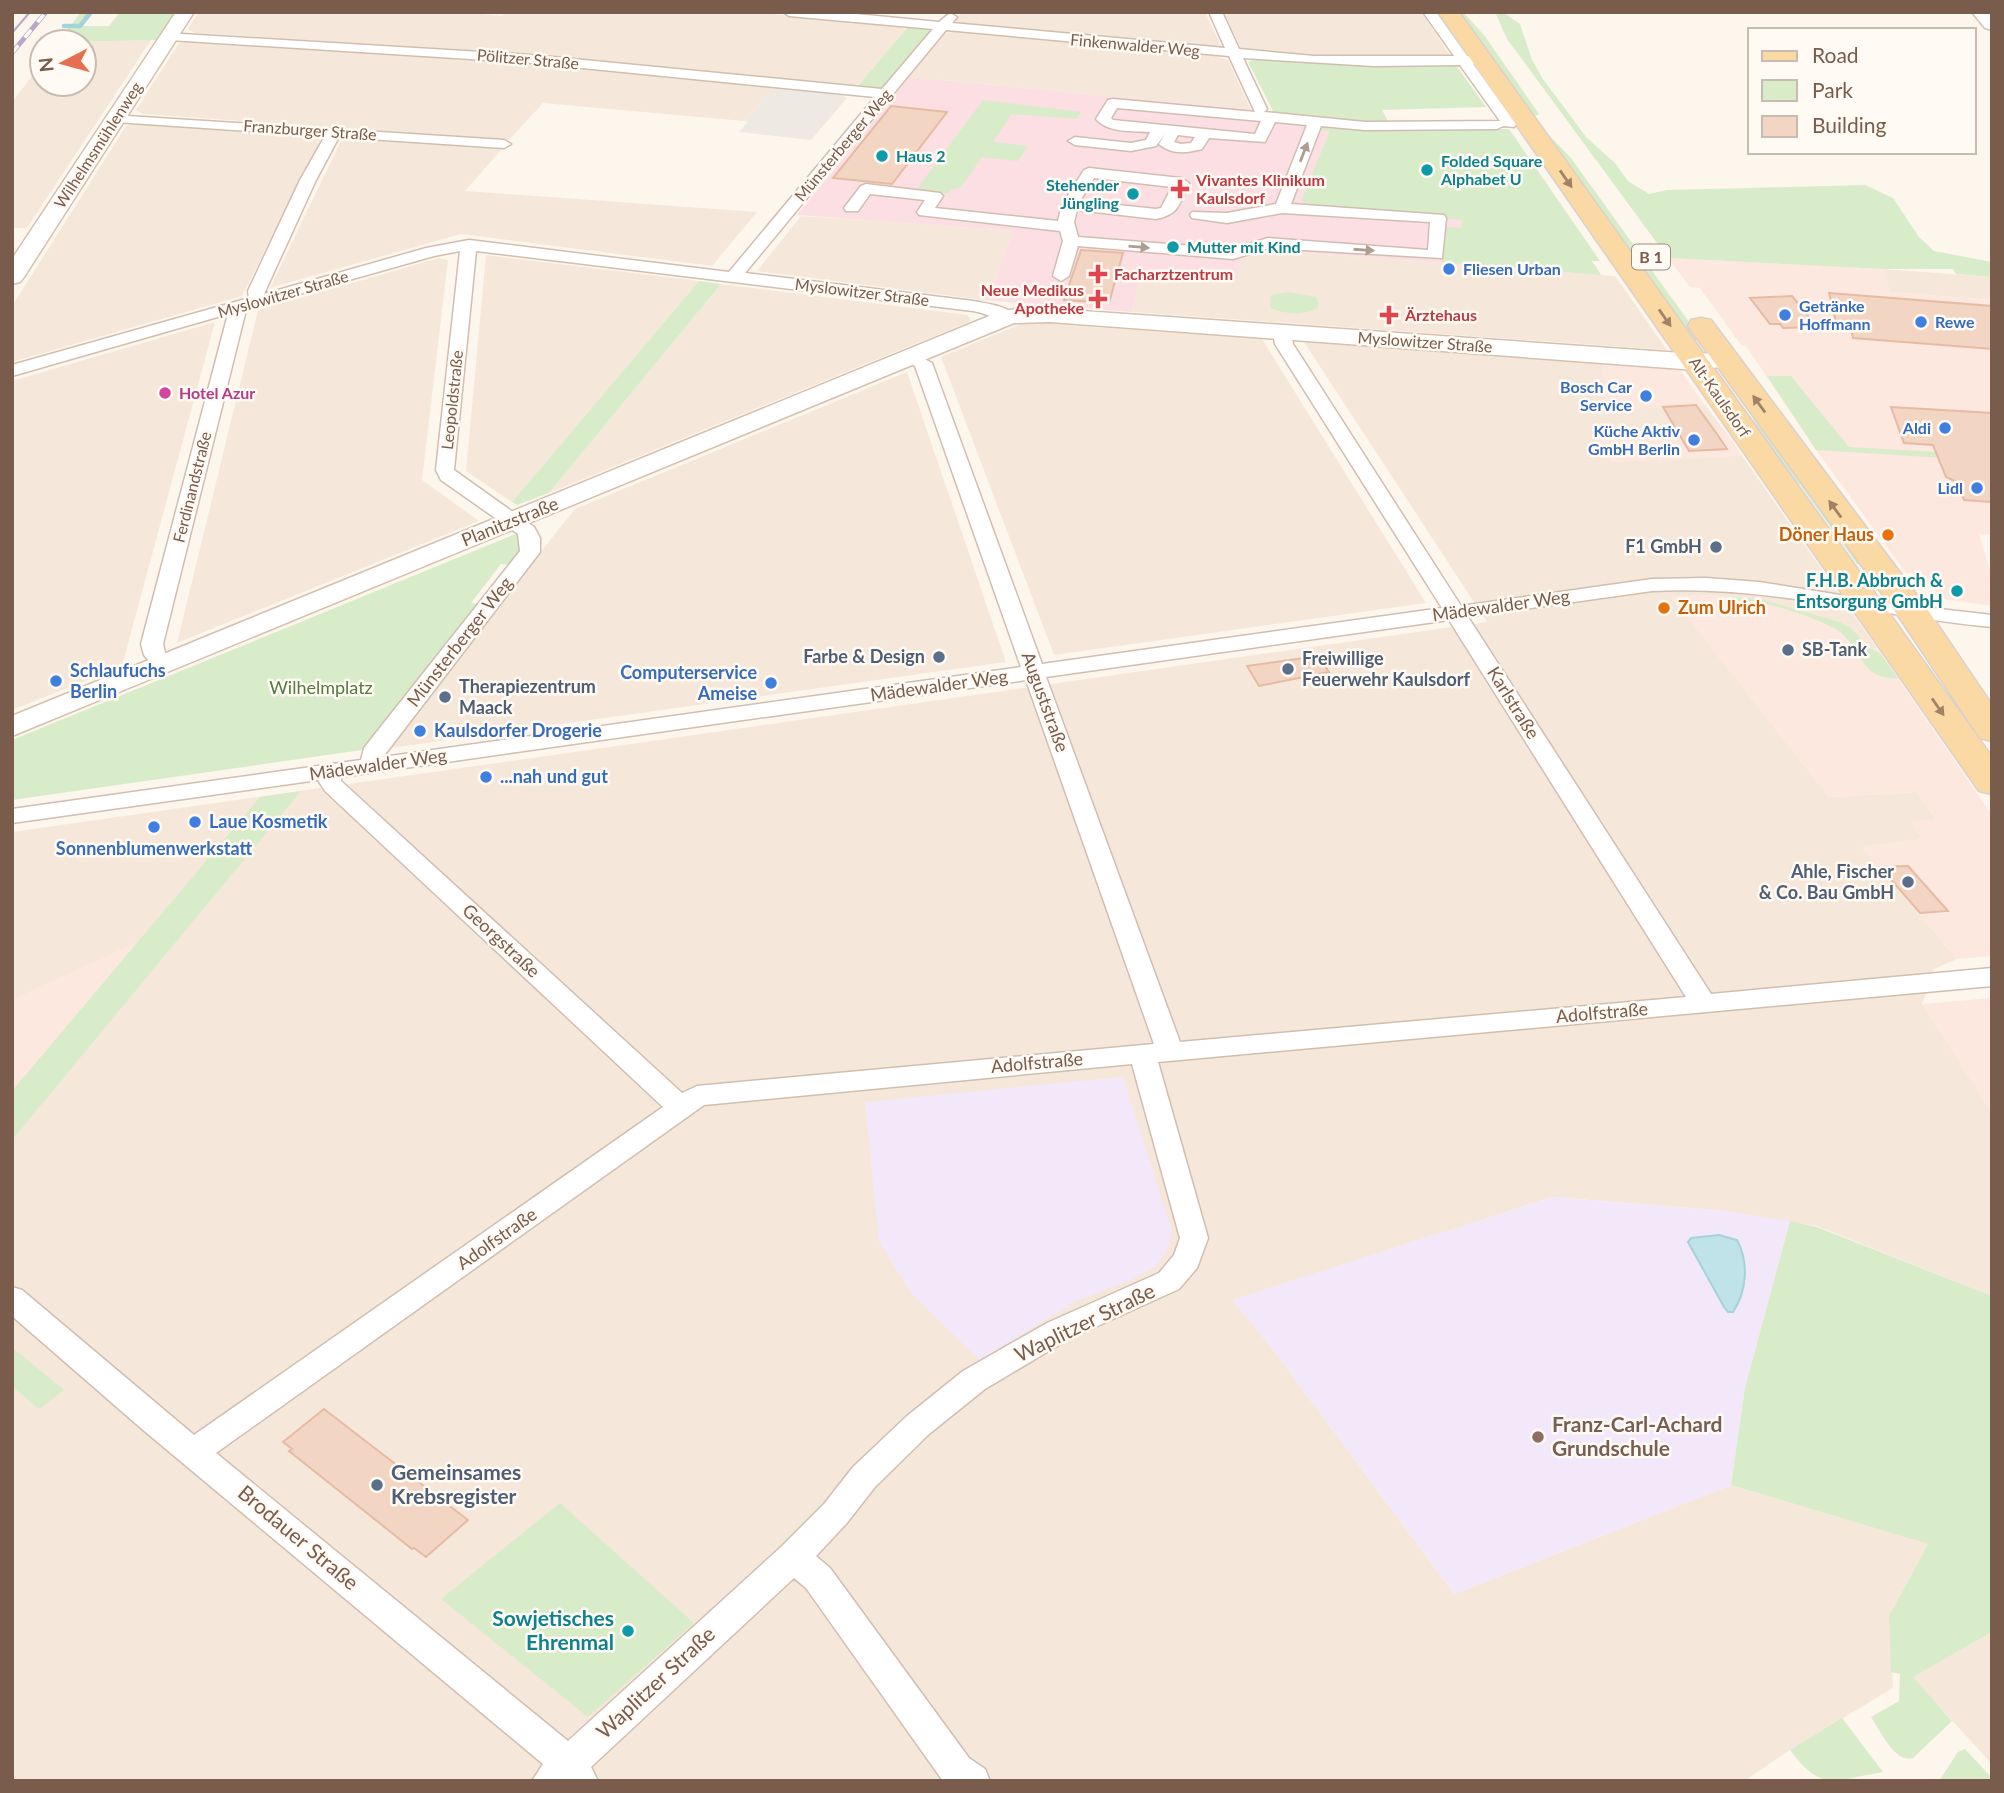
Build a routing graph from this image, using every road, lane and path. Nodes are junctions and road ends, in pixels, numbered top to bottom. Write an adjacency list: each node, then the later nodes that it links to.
1 (185, 12): 12 (street, Wilhelmsmühlenweg)
2 (789, 12): 10 (street, Finkenwalder Weg)
3 (934, 12): 10 (street)
4 (953, 12): 11 (street, Münsterberger Weg)
5 (1215, 12): 13 (street)
6 (1429, 12): 14 (street, Alt-Kaulsdorf)
7 (1448, 12): 14 (main road, Alt-Kaulsdorf / B 1)
8 (1981, 12): 9 (street)
9 (1992, 24)
10 (923, 25): 11 (street, Finkenwalder Weg)
11 (943, 27): 13 (street, Finkenwalder Weg); 15 (street, Münsterberger Weg)
12 (170, 36): 15 (street, Pölitzer Straße); 17 (street, Wilhelmsmühlenweg)
13 (1235, 54): 14 (street, Finkenwalder Weg); 16 (street)
14 (1472, 60): 18 (street, Alt-Kaulsdorf); 41 (main road, Alt-Kaulsdorf / B 1, one-way to 41)
15 (885, 94): 33 (street, Münsterberger Weg)
16 (1265, 113): 18 (street); 19 (street); 19 (street)
17 (116, 118): 20 (street, Franzburger Straße); 32 (street, Wilhelmsmühlenweg)
18 (1315, 122): 26 (street, one-way to 18)
19 (1166, 130): 21 (street)
20 (335, 132): 22 (street, Franzburger Straße); 34 (street)
21 (1075, 141)
22 (504, 144)
23 (1576, 155): 29 (main road, B 1)
24 (1070, 205): 27 (street); 27 (street); 28 (street)
25 (852, 208): 28 (street)
26 (1282, 208): 27 (street); 28 (street, one-way to 26)
27 (1167, 212)
28 (1069, 234): 31 (street)
29 (1638, 240)
30 (469, 245): 33 (street, Myslowitzer Straße); 34 (street, Myslowitzer Straße); 43 (street, Leopoldstraße)
31 (1061, 276)
32 (12, 277)
33 (733, 277): 37 (street, Myslowitzer Straße)
34 (261, 300): 36 (street, Myslowitzer Straße)
35 (1687, 306): 40 (main road, Alt-Kaulsdorf)
36 (232, 308): 42 (street, Myslowitzer Straße); 48 (street, Ferdinandstraße)
37 (1008, 317): 38 (street, Myslowitzer Straße); 39 (street, Planitzstraße)
38 (1282, 332): 41 (street, Myslowitzer Straße); 45 (street, Karlstraße)
39 (913, 358): 43 (street, Planitzstraße); 49 (street, Auguststraße)
40 (1727, 360): 41 (street, Myslowitzer Straße); 46 (main road, Alt-Kaulsdorf, one-way to 40)
41 (1696, 362): 44 (main road, Alt-Kaulsdorf / B 1)
42 (12, 371)
43 (513, 521): 48 (street, Planitzstraße); 52 (street, Münsterberger Weg)
44 (1866, 605): 45 (street, Mädewalder Weg); 46 (street, Mädewalder Weg); 54 (main road, Alt-Kaulsdorf / B 1, one-way to 54)
45 (1456, 612): 49 (street, Mädewalder Weg); 57 (street, Karlstraße)
46 (1913, 612): 47 (street, Mädewalder Weg); 51 (main road, Alt-Kaulsdorf)
47 (1992, 621)
48 (164, 664): 50 (street, Planitzstraße)
49 (1034, 673): 52 (street, Mädewalder Weg); 58 (street, Auguststraße)
50 (12, 727)
51 (1992, 731)
52 (372, 765): 53 (street, Mädewalder Weg)
53 (329, 771): 55 (street, Mädewalder Weg); 60 (street, Georgstraße)
54 (1992, 783)
55 (12, 816)
56 (1992, 977): 57 (street, Adolfstraße)
57 (1703, 1003): 58 (street, Adolfstraße)
58 (1170, 1051): 59 (street, Adolfstraße)
59 (1142, 1054): 60 (street, Adolfstraße); 63 (street, Waplitzer Straße)
60 (681, 1107): 62 (street, Adolfstraße)
61 (12, 1298): 62 (street, Brodauer Straße)
62 (194, 1452): 64 (street, Brodauer Straße)
63 (793, 1557): 64 (street, Waplitzer Straße); 65 (street)
64 (566, 1775)
65 (972, 1781)

